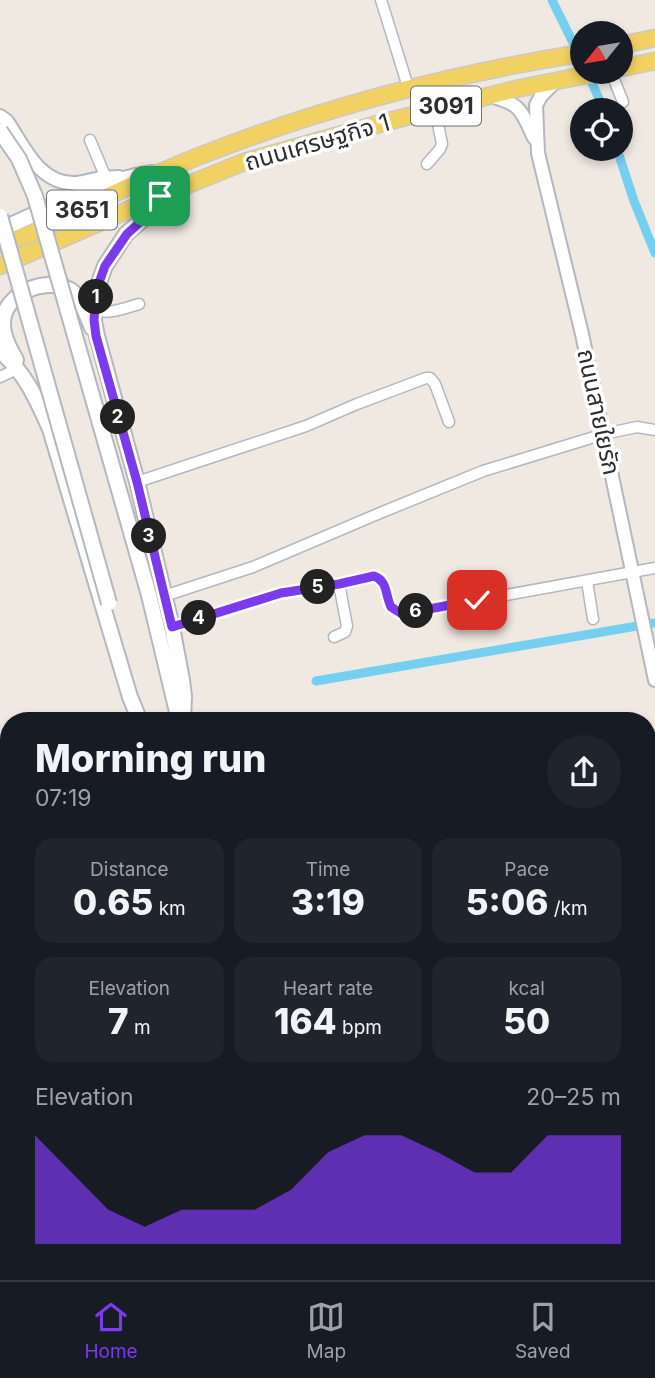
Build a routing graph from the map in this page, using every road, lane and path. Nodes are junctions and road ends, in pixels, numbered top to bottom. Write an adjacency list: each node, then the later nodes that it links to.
1 (380, 0): 9 (street)
2 (655, 38): 3 (main road)
3 (634, 42)
4 (570, 56): 9 (main road, ถนนเศรษฐกิจ 1 / 3091)
5 (655, 61): 6 (main road)
6 (634, 65)
7 (570, 78): 8 (main road, ถนนเศรษฐกิจ 1 / 3091)
8 (565, 79): 10 (main road, ถนนเศรษฐกิจ 1 / 3091); 15 (street, ถนนสายใยรัก)
9 (410, 90): 17 (main road, ถนนเศรษฐกิจ 1 / 3091)
10 (489, 96): 11 (main road, ถนนเศรษฐกิจ 1 / 3091); 15 (street, ถนนสายใยรัก)
11 (435, 109): 16 (street); 20 (main road, ถนนเศรษฐกิจ 1 / 3091)
12 (0, 116): 19 (street)
13 (0, 131): 40 (main road, bridge)
14 (90, 140): 19 (street)
15 (537, 145): 34 (street, ถนนสายใยรัก)
16 (427, 164)
17 (163, 171): 18 (main road, 3091); 23 (main road, 3651)
18 (128, 177): 19 (street); 22 (main road, 3091)
19 (106, 178)
20 (160, 196): 24 (main road, 3651); 26 (main road, 3091)
21 (0, 216): 46 (main road, bridge)
22 (0, 230)
23 (0, 245)
24 (0, 266)
25 (139, 304): 26 (street)
26 (95, 310): 28 (main road, 3091)
27 (0, 351): 29 (main road)
28 (102, 355): 31 (main road); 35 (main road, 3091)
29 (17, 369): 30 (street); 31 (main road)
30 (0, 377)
31 (30, 386): 45 (main road)
32 (449, 422): 35 (street)
33 (655, 430): 34 (street)
34 (604, 434): 37 (street, ถนนสายใยรัก); 40 (street)
35 (137, 482): 40 (main road, 3091)
36 (655, 568): 37 (street)
37 (632, 572): 38 (street); 44 (street, ถนนสายใยรัก)
38 (587, 581): 39 (street); 41 (street)
39 (339, 584): 42 (street); 43 (street)
40 (157, 595): 42 (main road, 3091); 47 (main road, 3091)
41 (593, 619)
42 (172, 627): 48 (main road, 3091)
43 (334, 637)
44 (655, 680)
45 (137, 712)
46 (139, 712)
47 (179, 712)
48 (182, 712)

